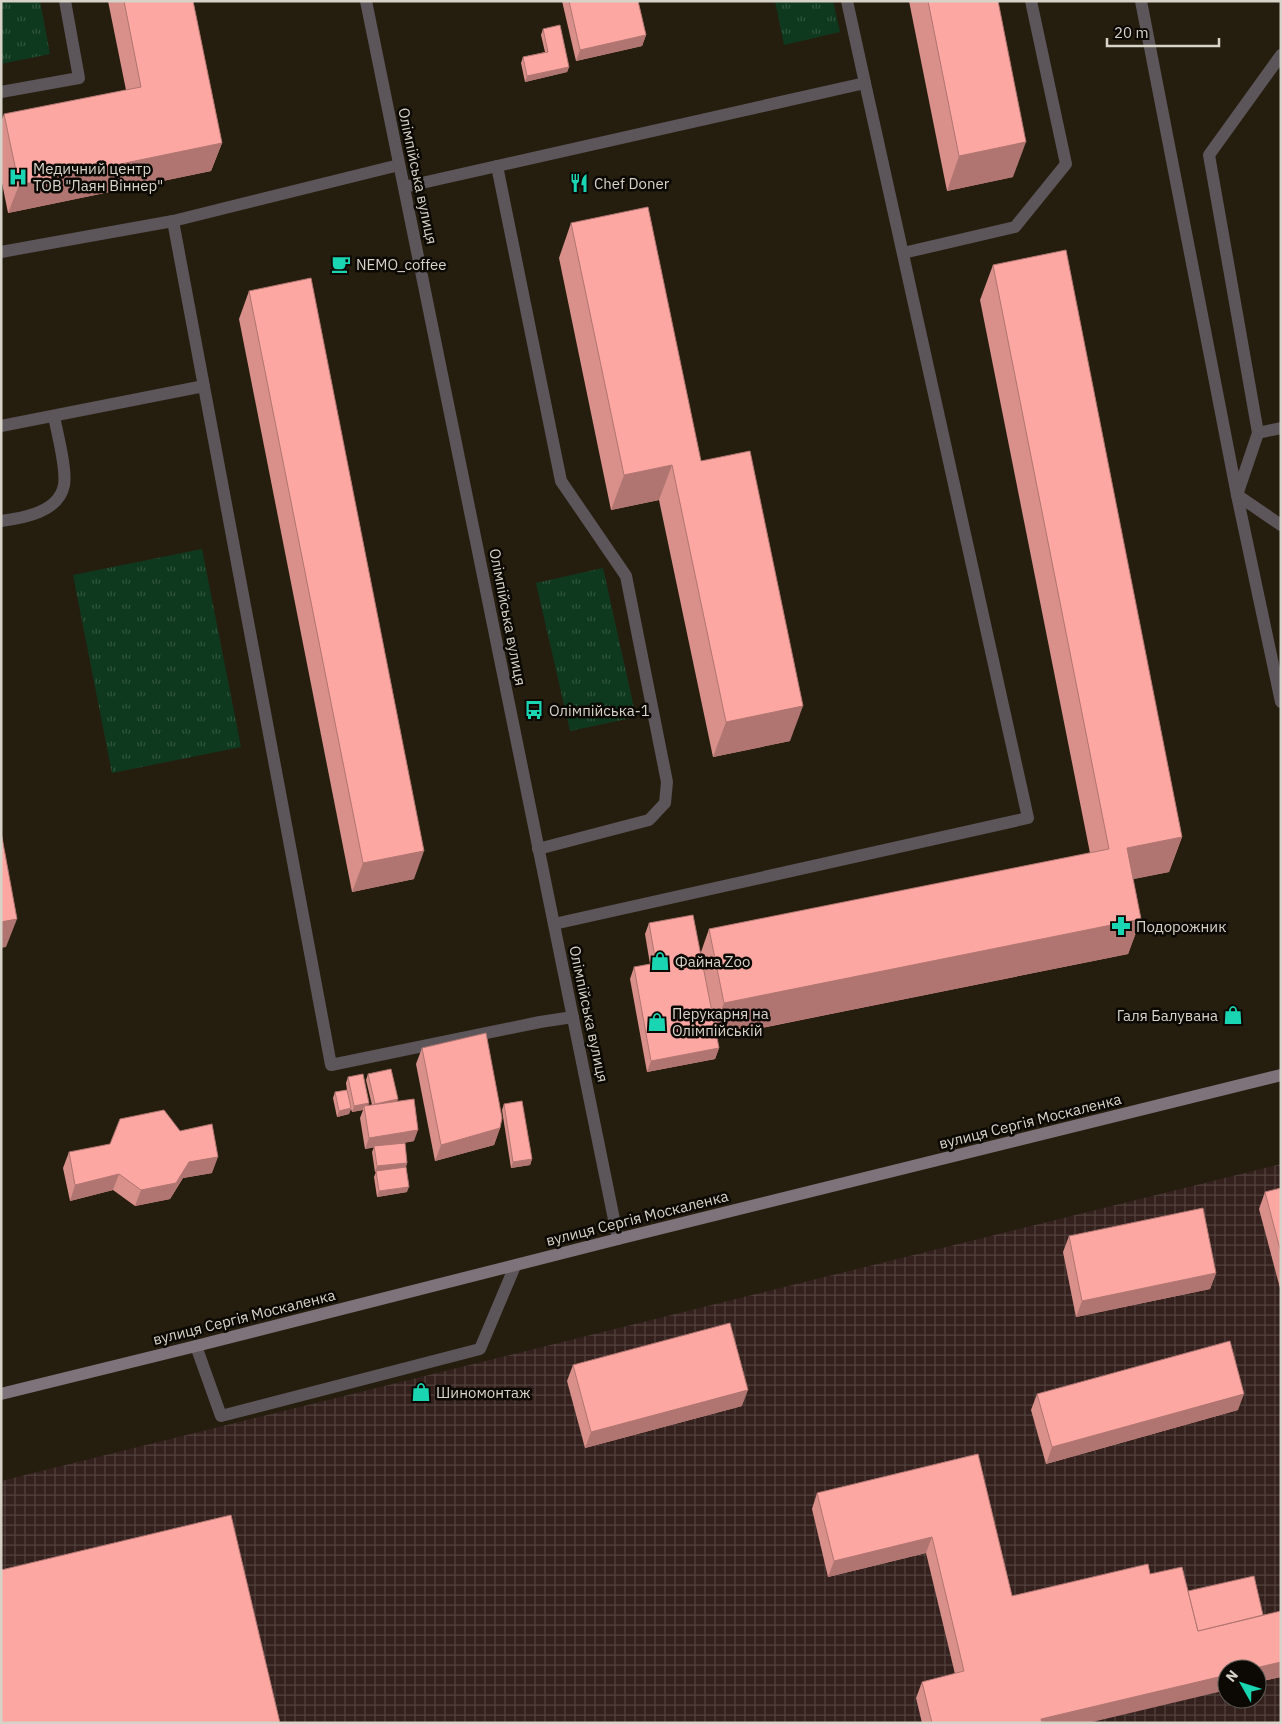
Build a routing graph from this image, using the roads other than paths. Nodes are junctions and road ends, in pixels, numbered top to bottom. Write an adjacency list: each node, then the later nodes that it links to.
1 (65, 1): 8 (street)
2 (366, 1): 9 (street, Олімпійська вулиця)
3 (847, 1): 7 (street)
4 (1031, 1): 14 (street)
5 (1141, 1): 20 (street)
6 (1281, 55): 19 (street)
7 (865, 83): 10 (street); 14 (street)
8 (1, 92)
9 (399, 165): 11 (street, Олімпійська вулиця); 12 (street)
10 (498, 166): 11 (street); 24 (street)
11 (404, 187): 24 (street, Олімпійська вулиця)
12 (173, 221): 13 (street); 15 (street)
13 (1, 252)
14 (903, 253): 25 (street)
15 (204, 386): 16 (street); 26 (street)
16 (54, 416): 17 (street); 21 (street)
17 (1, 426)
18 (1281, 428): 19 (street)
19 (1258, 433): 20 (street)
20 (1237, 495): 22 (street); 23 (street)
21 (1, 521)
22 (1281, 525)
23 (1281, 702)
24 (538, 849): 25 (street, Олімпійська вулиця)
25 (554, 924): 26 (street, Олімпійська вулиця)
26 (573, 1017): 28 (street, Олімпійська вулиця)
27 (1281, 1075): 28 (main road, вулиця Сергія Москаленка)
28 (618, 1239): 29 (main road, вулиця Сергія Москаленка)
29 (515, 1266): 30 (main road, вулиця Сергія Москаленка); 30 (street)
30 (196, 1346): 31 (main road, вулиця Сергія Москаленка)
31 (1, 1394)

